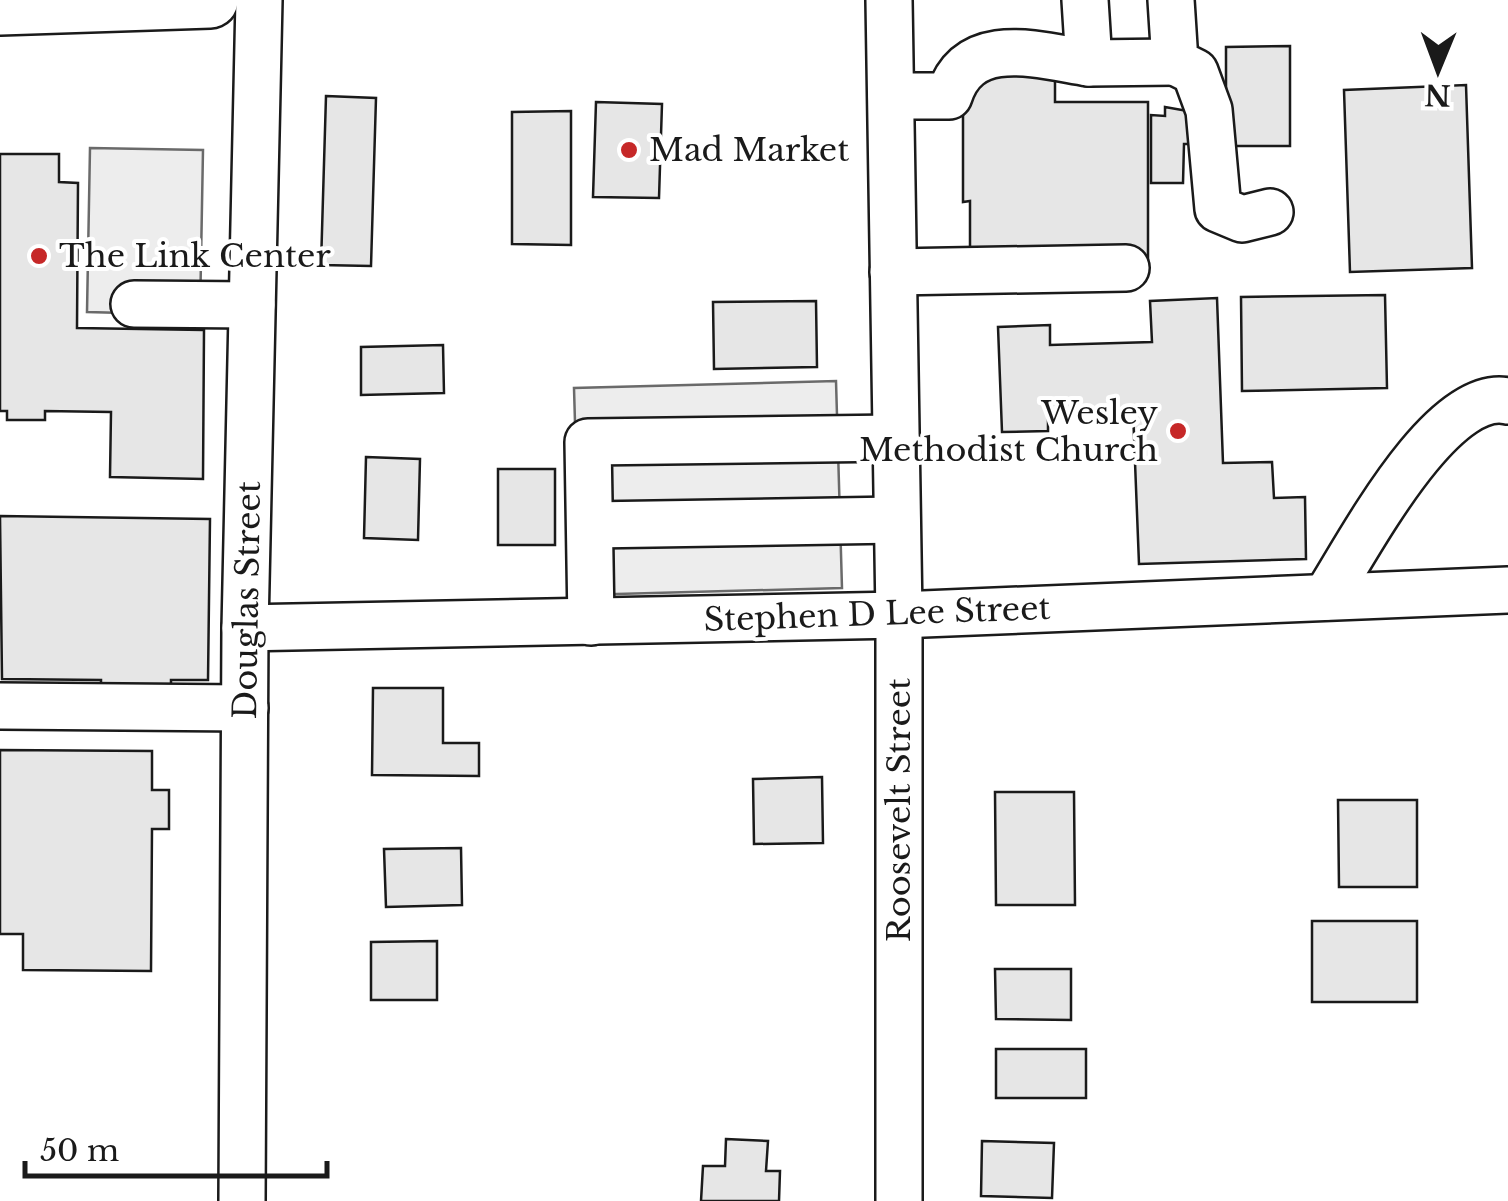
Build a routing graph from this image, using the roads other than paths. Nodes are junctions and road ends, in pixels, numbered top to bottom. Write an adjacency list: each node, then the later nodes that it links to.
1 (210, 0): 6 (main road)
2 (260, 0): 15 (street, Douglas Street)
3 (889, 0): 10 (street, Roosevelt Street)
4 (1085, 0): 9 (street)
5 (1171, 0): 8 (street)
6 (135, 1): 7 (main road)
7 (0, 7)
8 (1175, 62): 9 (street); 11 (street)
9 (1089, 63): 10 (street)
10 (891, 96): 13 (street, Roosevelt Street)
11 (1270, 212)
12 (1126, 268): 13 (street)
13 (894, 272): 17 (street, Roosevelt Street)
14 (134, 304): 15 (street)
15 (252, 305): 24 (street, Douglas Street)
16 (1508, 400): 21 (street)
17 (896, 438): 18 (street, Roosevelt Street); 19 (street)
18 (897, 520): 19 (street); 22 (street, Roosevelt Street)
19 (592, 525): 23 (street)
20 (1508, 590): 21 (street, Stephen D Lee Street)
21 (1326, 597): 22 (street, Stephen D Lee Street)
22 (899, 616): 23 (street, Stephen D Lee Street); 28 (street, Roosevelt Street)
23 (591, 622): 24 (street, Stephen D Lee Street)
24 (245, 628): 26 (street, Douglas Street)
25 (0, 706): 26 (street)
26 (245, 708): 27 (street, Douglas Street)
27 (242, 1201)
28 (899, 1201)

